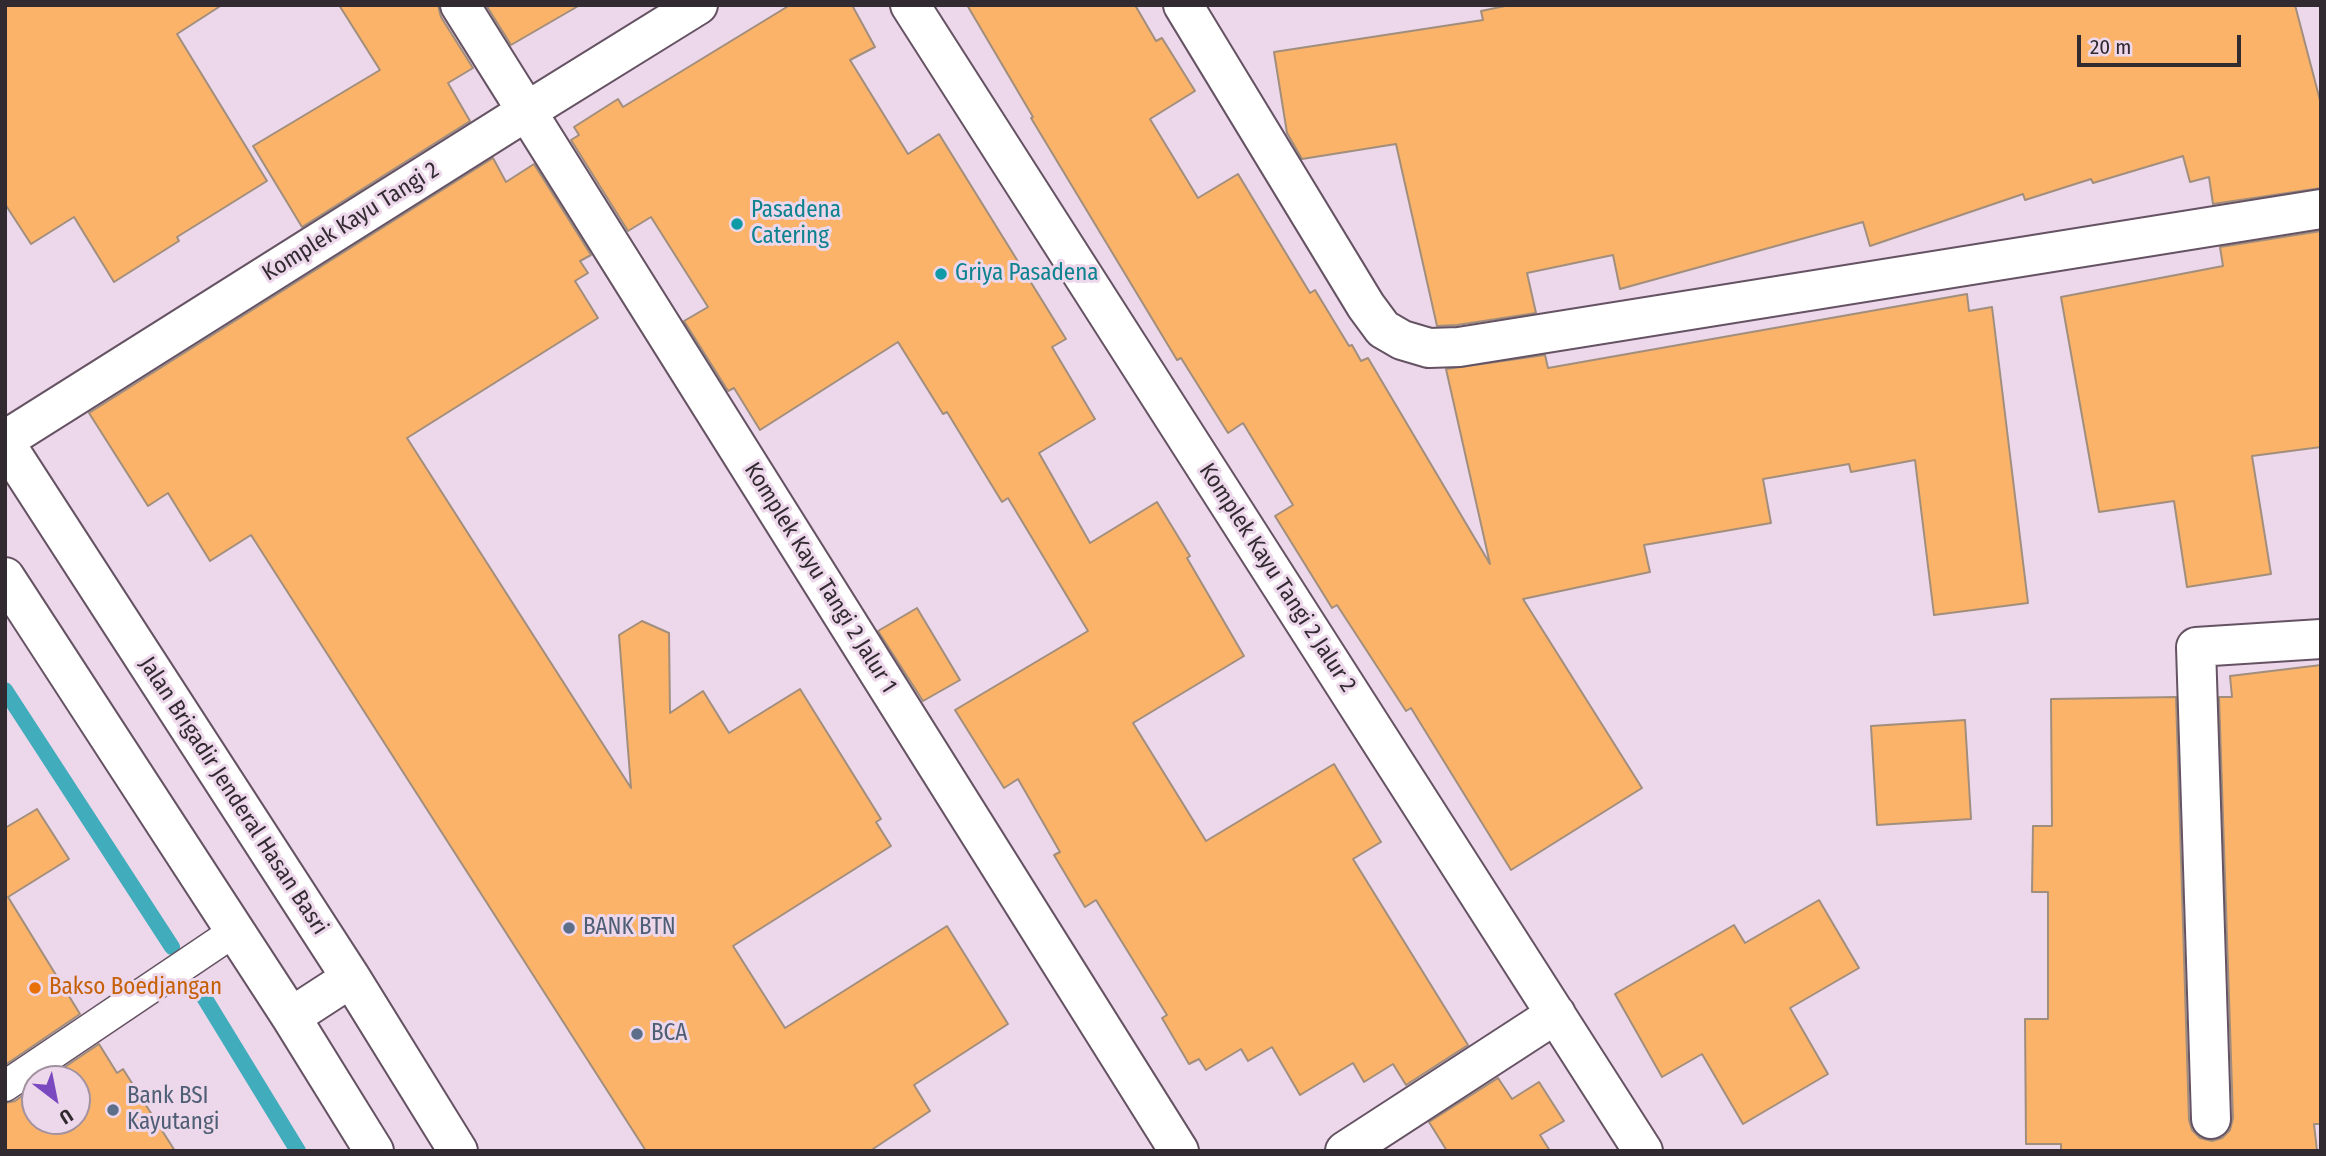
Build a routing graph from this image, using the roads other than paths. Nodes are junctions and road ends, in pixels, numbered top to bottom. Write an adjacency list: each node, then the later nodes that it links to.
1 (460, 5): 5 (main road, Komplek Kayu Tangi 2 Jalur 1)
2 (698, 5): 5 (main road, Komplek Kayu Tangi 2)
3 (910, 5): 12 (main road, Komplek Kayu Tangi 2 Jalur 2)
4 (1183, 5): 6 (main road)
5 (527, 111): 7 (main road, Komplek Kayu Tangi 2); 18 (main road, Komplek Kayu Tangi 2 Jalur 1)
6 (2321, 209)
7 (5, 441): 11 (main road, Jalan Brigadir Jenderal Hasan Basri)
8 (5, 577): 10 (main road)
9 (2321, 639): 15 (main road)
10 (235, 931): 13 (main road); 14 (lane)
11 (351, 978): 13 (main road); 17 (main road, Jalan Brigadir Jenderal Hasan Basri)
12 (1556, 1014): 19 (main road); 20 (main road, Komplek Kayu Tangi 2 Jalur 2)
13 (291, 1017): 16 (main road)
14 (5, 1086)
15 (2211, 1119)
16 (374, 1151)
17 (458, 1151)
18 (1180, 1151)
19 (1345, 1151)
20 (1643, 1151)

